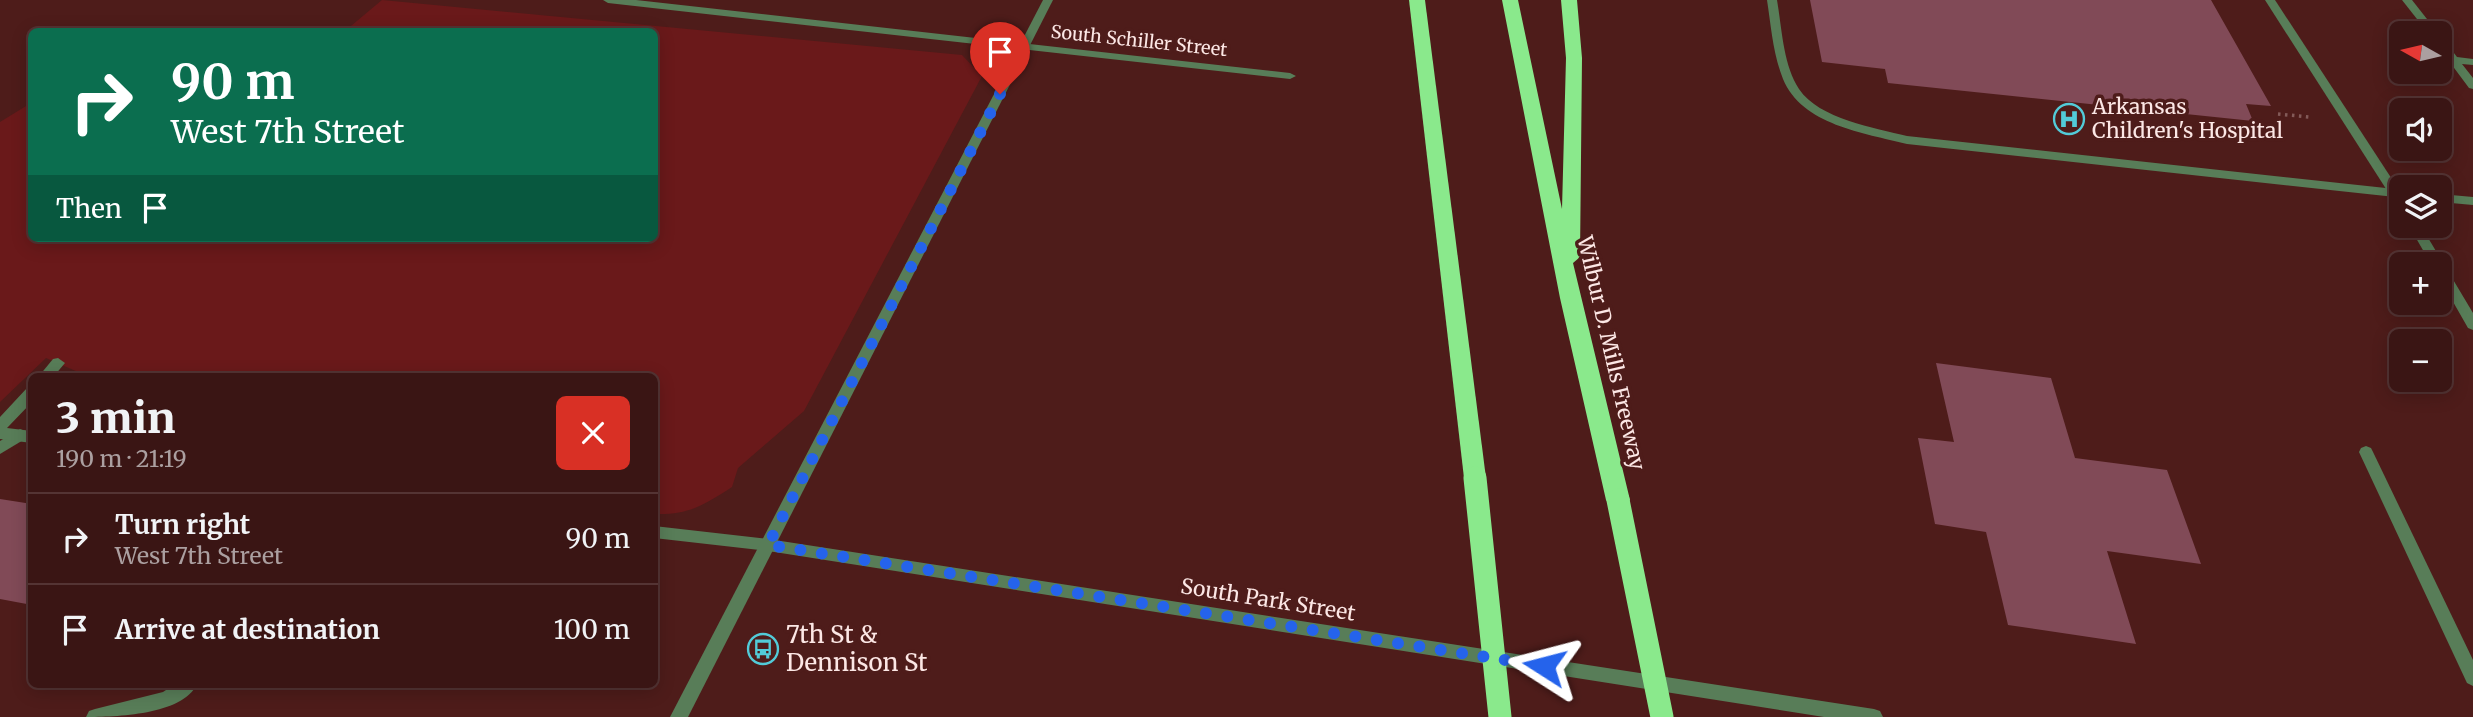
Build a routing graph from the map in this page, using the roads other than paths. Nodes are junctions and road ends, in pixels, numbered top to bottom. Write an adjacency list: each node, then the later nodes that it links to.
1 (608, 0): 10 (street, South Schiller Street)
2 (1048, 0): 10 (street)
3 (1418, 0): 37 (highway, bridge)
4 (1510, 0): 21 (highway, Wilbur D. Mills Freeway)
5 (1569, 0): 21 (highway)
6 (1772, 0): 17 (street)
7 (2270, 0): 16 (street)
8 (2407, 0): 9 (street)
9 (2424, 21)
10 (1024, 46): 14 (street, South Schiller Street); 32 (street)
11 (2452, 57): 12 (street)
12 (2454, 60): 13 (street); 15 (street)
13 (2473, 62)
14 (1290, 76)
15 (2473, 86)
16 (2389, 181)
17 (2389, 195)
18 (2452, 199): 19 (street)
19 (2473, 201)
20 (2452, 290): 22 (street)
21 (1570, 298): 38 (highway, Wilbur D. Mills Freeway, bridge)
22 (2473, 325)
23 (58, 363): 24 (street)
24 (49, 373)
25 (28, 396): 26 (street)
26 (0, 426)
27 (0, 432): 28 (street)
28 (26, 436): 29 (street)
29 (0, 448)
30 (2366, 452): 33 (street)
31 (658, 532): 32 (street, South Park Street)
32 (768, 545): 36 (street); 39 (street, South Park Street)
33 (2473, 677)
34 (183, 688): 35 (street)
35 (95, 717)
36 (679, 717)
37 (1500, 717)
38 (1662, 717)
39 (1874, 717)

